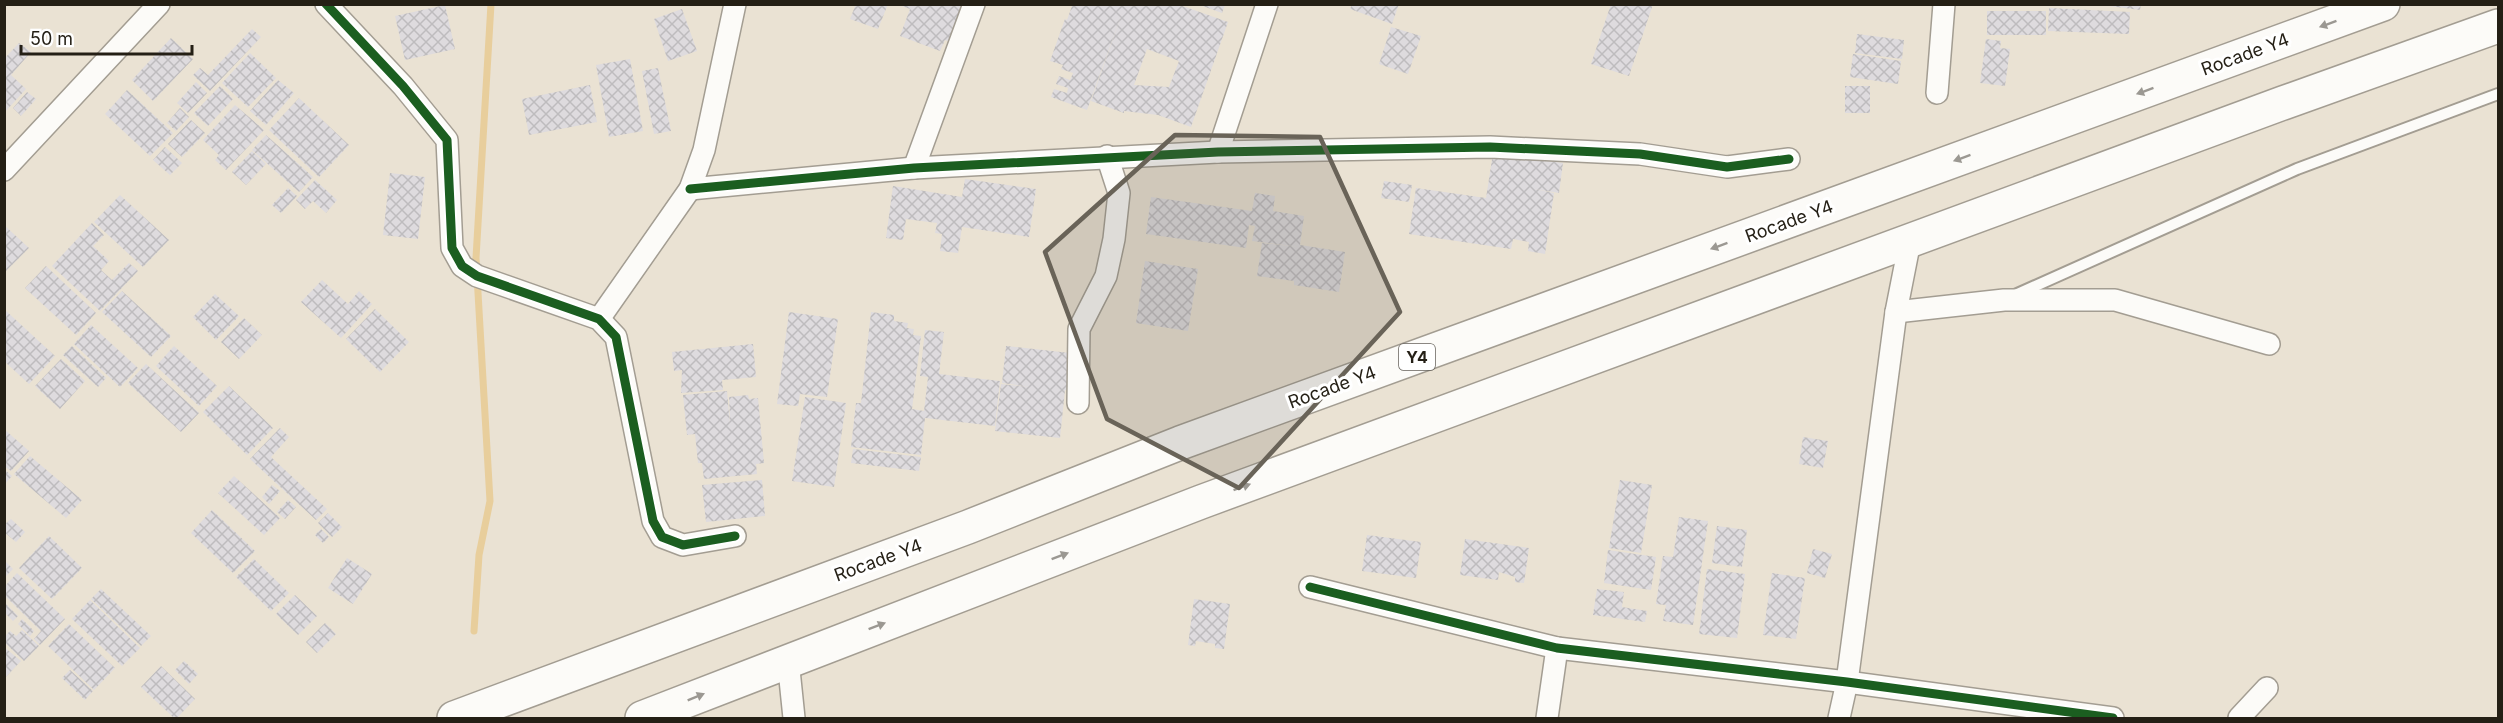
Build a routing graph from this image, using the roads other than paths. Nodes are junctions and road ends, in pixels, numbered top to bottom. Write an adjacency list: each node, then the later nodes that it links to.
1 (159, 4): 15 (street)
2 (326, 4): 20 (street)
3 (735, 4): 16 (street)
4 (974, 4): 14 (street)
5 (1267, 4): 11 (street)
6 (1944, 4): 9 (street)
7 (2383, 4): 29 (highway, Rocade Y4 / Y4, one-way to 29)
8 (2499, 26): 17 (highway)
9 (1937, 93)
10 (2499, 94): 18 (lane)
11 (1218, 152): 12 (street); 13 (street)
12 (1107, 156): 14 (street); 22 (street)
13 (1789, 159)
14 (914, 168): 16 (street)
15 (4, 170)
16 (690, 189): 20 (street)
17 (1910, 241): 19 (street); 26 (highway, one-way to 17)
18 (2004, 300): 19 (street); 21 (street)
19 (1896, 312): 27 (street)
20 (599, 319): 23 (street)
21 (2269, 344)
22 (1078, 403)
23 (735, 536)
24 (1310, 587): 25 (street)
25 (1557, 648): 27 (street); 32 (street)
26 (788, 660): 30 (highway, one-way to 26); 31 (street)
27 (1847, 682): 33 (street); 34 (street)
28 (2267, 688): 35 (street)
29 (454, 718)
30 (642, 718)
31 (794, 718)
32 (1547, 718)
33 (1839, 718)
34 (2113, 718)
35 (2239, 718)

